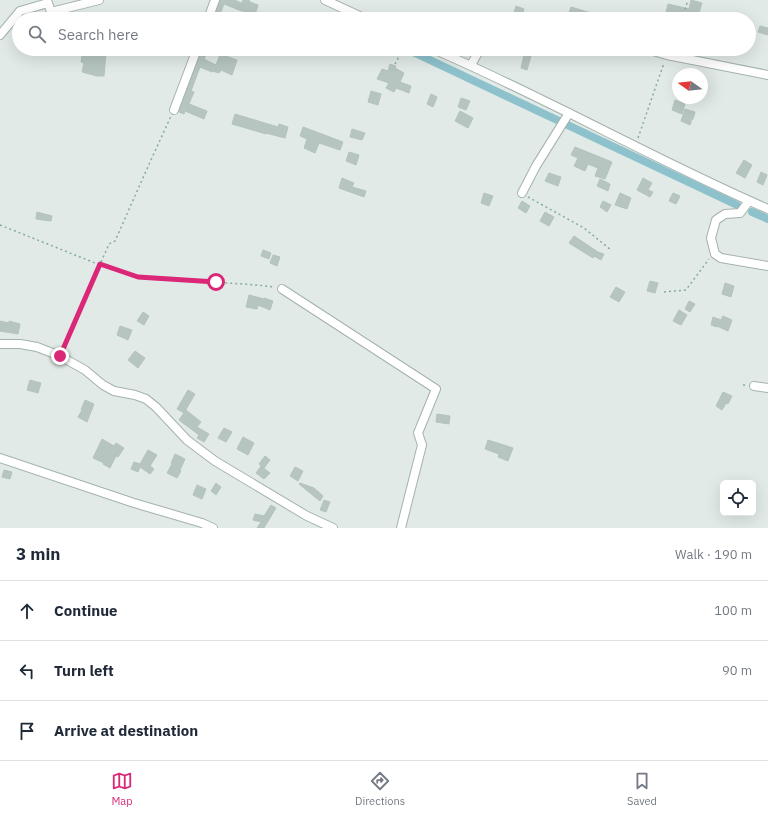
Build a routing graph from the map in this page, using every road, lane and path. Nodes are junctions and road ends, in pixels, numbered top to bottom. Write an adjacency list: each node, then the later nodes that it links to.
1 (98, 0): 7 (street)
2 (215, 0): 8 (street)
3 (324, 0): 9 (street)
4 (688, 0): 10 (path)
5 (19, 12): 6 (street)
6 (51, 12)
7 (51, 12)
8 (211, 12)
9 (351, 12)
10 (684, 12)
11 (12, 21): 12 (street)
12 (0, 35)
13 (194, 56): 22 (street)
14 (399, 56): 19 (path)
15 (450, 56): 20 (street)
16 (476, 56): 20 (street)
17 (667, 56): 24 (path)
18 (672, 56): 21 (street)
19 (395, 64)
20 (471, 65): 23 (street)
21 (768, 75)
22 (174, 110): 31 (path)
23 (567, 117): 24 (street); 25 (street)
24 (635, 146): 26 (street)
25 (522, 193): 29 (path)
26 (749, 201): 27 (street); 30 (street)
27 (768, 209)
28 (0, 225): 31 (path)
29 (611, 250)
30 (715, 254): 32 (street); 34 (path)
31 (100, 264): 33 (path); 36 (path)
32 (768, 266)
33 (282, 289): 42 (street)
34 (664, 292)
35 (0, 344): 36 (street)
36 (60, 356): 41 (street)
37 (754, 386): 38 (street)
38 (768, 388)
39 (0, 458): 40 (street)
40 (213, 528)
41 (333, 528)
42 (401, 528)

